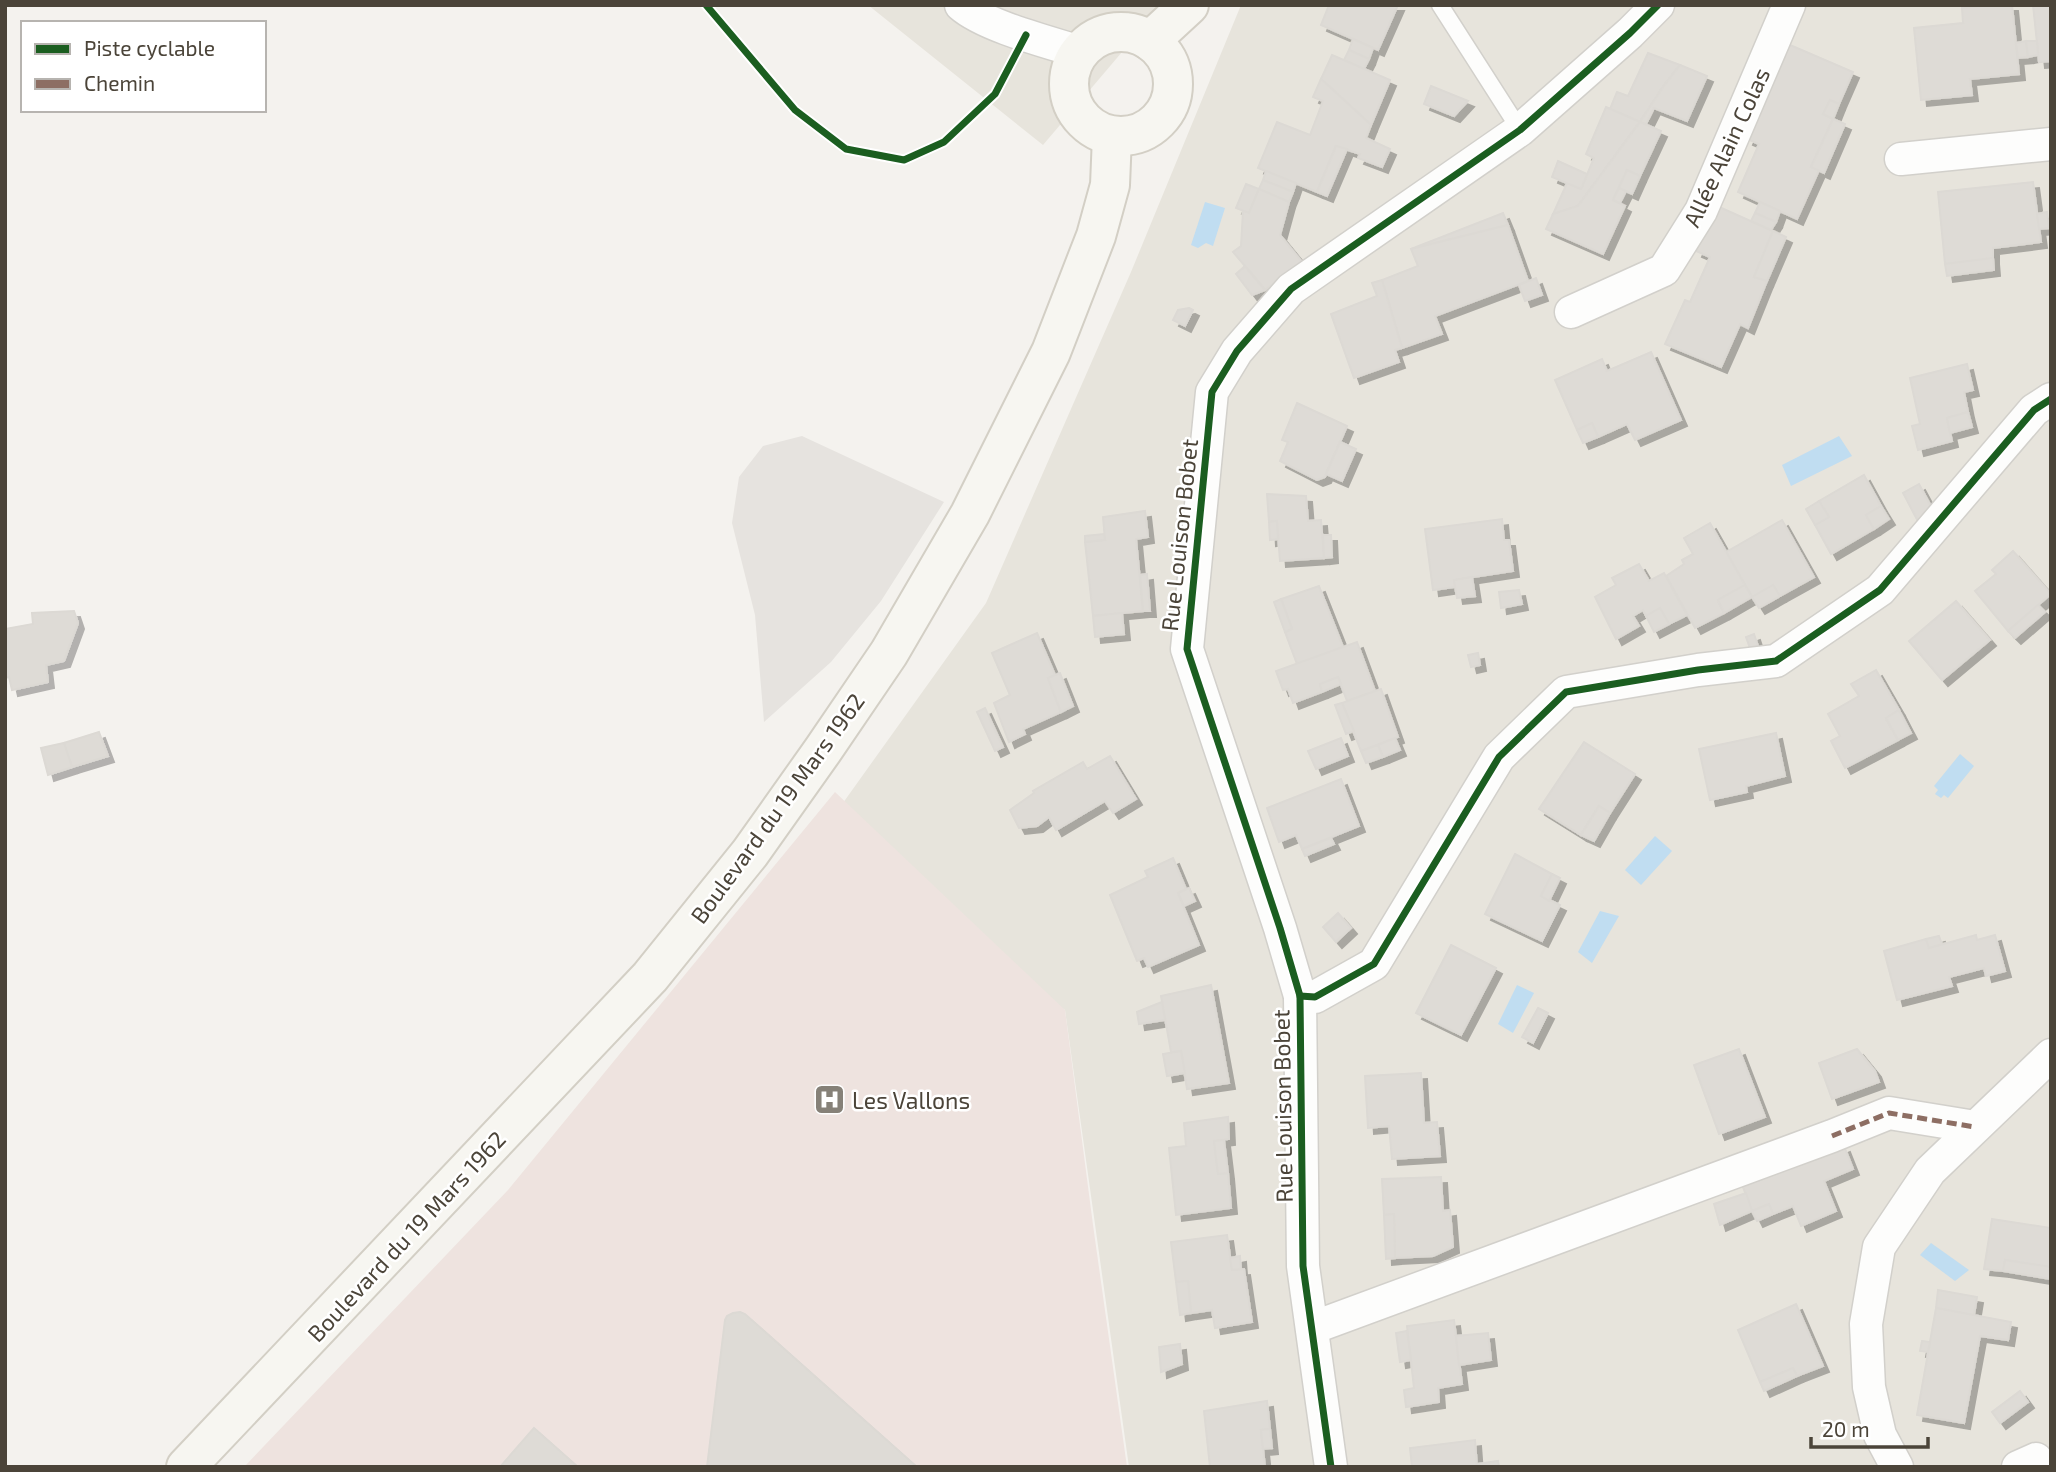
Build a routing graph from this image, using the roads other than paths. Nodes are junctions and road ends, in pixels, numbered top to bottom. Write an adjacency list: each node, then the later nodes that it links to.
1 (961, 5): 7 (street)
2 (1189, 5): 6 (main road)
3 (1440, 5): 8 (lane)
4 (1658, 5): 8 (street, Rue Louison Bobet)
5 (1790, 5): 12 (street, Allée Alain Colas)
6 (1150, 41): 7 (main road); 9 (main road)
7 (1080, 52): 9 (main road)
8 (1520, 130): 14 (street, Rue Louison Bobet)
9 (1112, 136): 18 (main road, Boulevard du 19 Mars 1962)
10 (2051, 144): 11 (street)
11 (1901, 159)
12 (1571, 312)
13 (2051, 399): 14 (street)
14 (1300, 996): 17 (street, Rue Louison Bobet)
15 (2051, 1055): 16 (street)
16 (1975, 1127): 17 (street); 20 (street)
17 (1312, 1328): 19 (street, Rue Louison Bobet)
18 (186, 1467)
19 (1331, 1467)
20 (1897, 1467)

